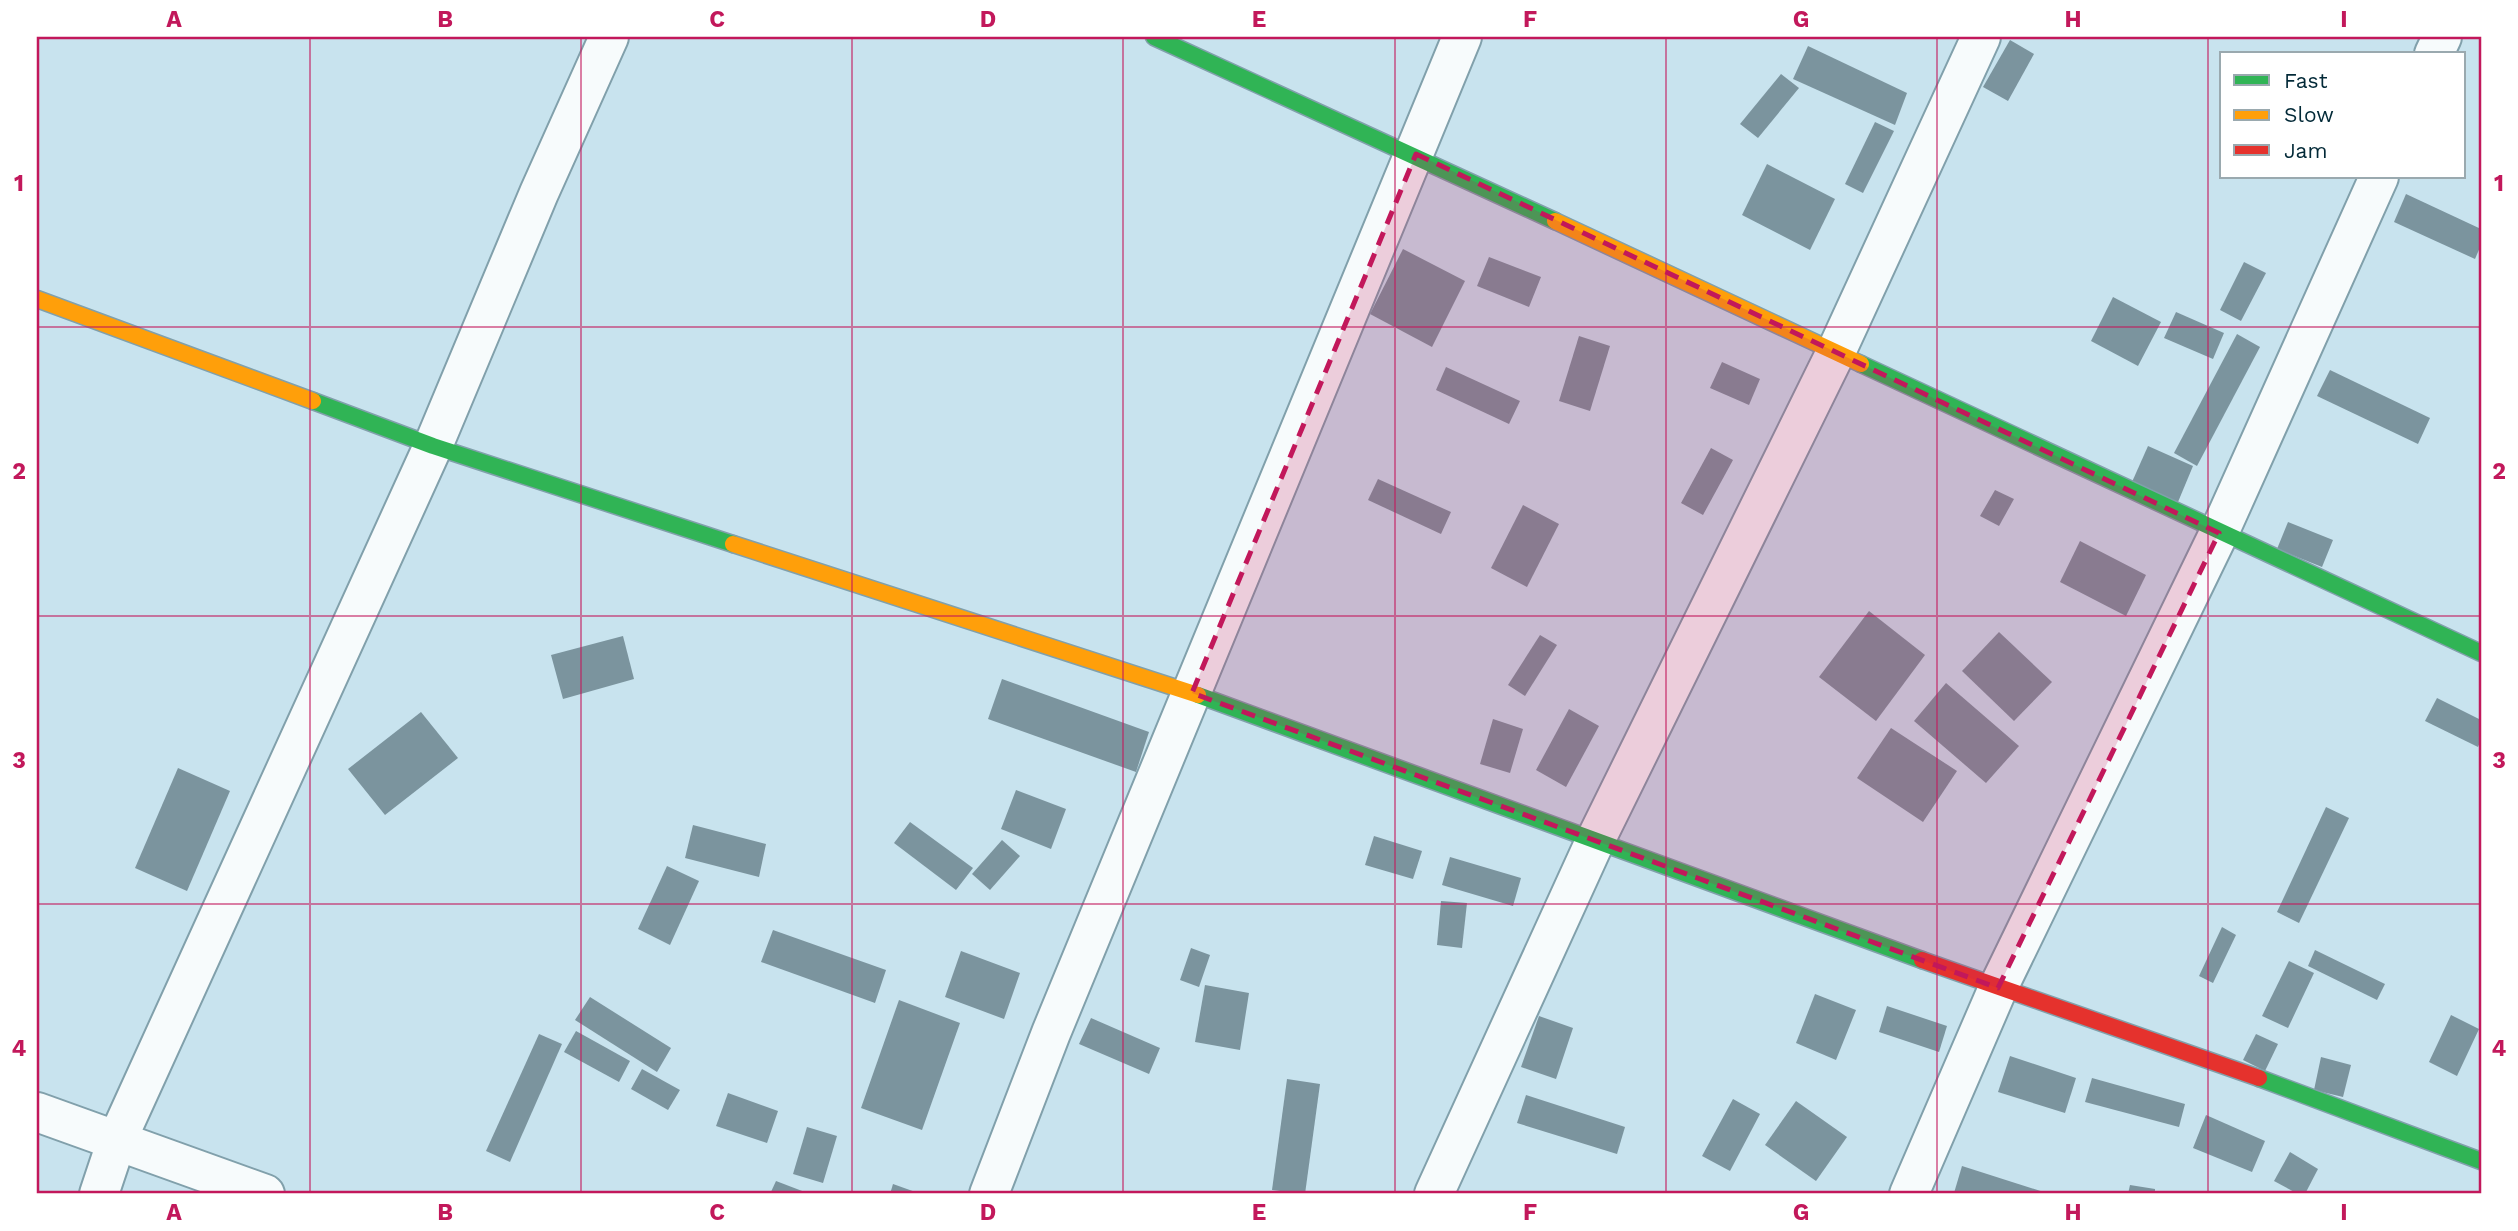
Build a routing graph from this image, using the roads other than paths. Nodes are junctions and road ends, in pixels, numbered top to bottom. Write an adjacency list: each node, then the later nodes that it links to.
1 (609, 37): 9 (street)
2 (1154, 37): 5 (street)
3 (1462, 37): 5 (street)
4 (1982, 37): 8 (street)
5 (1416, 154): 8 (street); 12 (street)
6 (2379, 178): 10 (street)
7 (37, 299): 9 (street)
8 (1836, 352): 10 (street); 13 (street)
9 (433, 446): 12 (street); 16 (street)
10 (2218, 534): 11 (street); 14 (street)
11 (2481, 653)
12 (1192, 694): 13 (street); 20 (street)
13 (1596, 839): 14 (street); 21 (street)
14 (1998, 988): 17 (street); 22 (street)
15 (37, 1112): 16 (street)
16 (117, 1140): 18 (street); 19 (street)
17 (2481, 1161)
18 (99, 1194)
19 (265, 1194)
20 (989, 1194)
21 (1434, 1194)
22 (1909, 1194)

